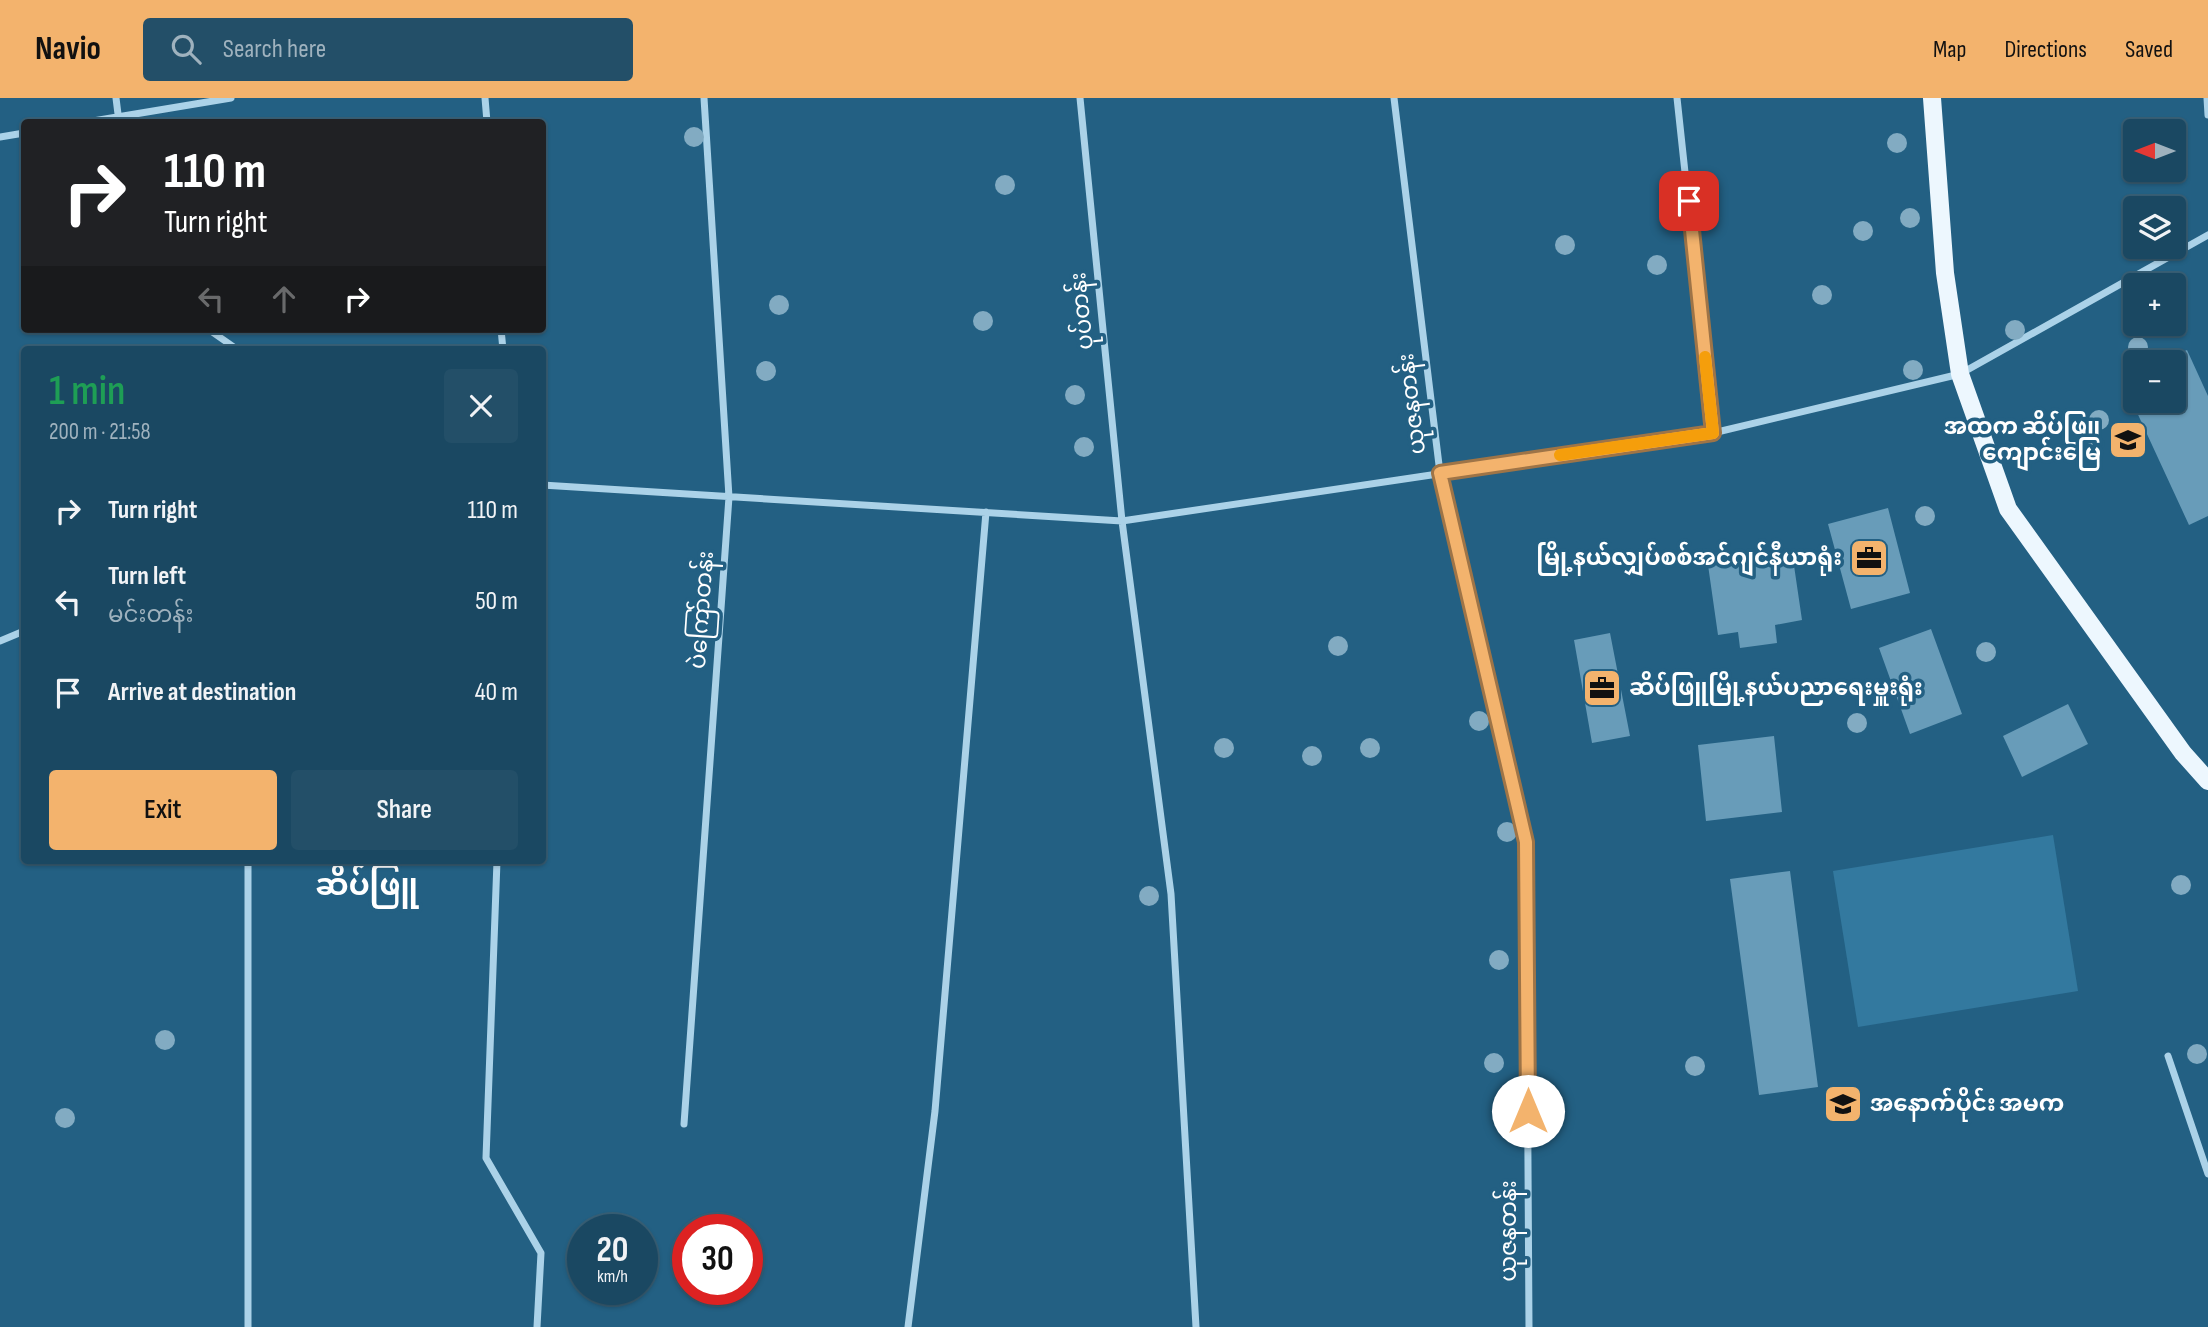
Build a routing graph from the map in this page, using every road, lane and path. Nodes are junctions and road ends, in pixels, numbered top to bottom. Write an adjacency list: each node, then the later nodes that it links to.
1 (117, 98): 11 (street)
2 (231, 98): 12 (street)
3 (485, 98): 13 (street)
4 (704, 98): 23 (street, ပဲကြော်တန်း)
5 (1080, 98): 25 (street, ပုပ်တန်း)
6 (1394, 98): 21 (street, ယုဇနတန်း)
7 (1678, 98): 20 (street)
8 (1932, 98): 19 (main road)
9 (2207, 98): 10 (street)
10 (2208, 115)
11 (119, 119)
12 (124, 119)
13 (486, 119)
14 (21, 134): 15 (street)
15 (0, 137)
16 (2208, 235): 19 (street)
17 (214, 333): 18 (street)
18 (231, 346)
19 (1960, 374): 20 (street); 28 (main road)
20 (1713, 433): 21 (street)
21 (1440, 473): 25 (street); 38 (street, ယုဇနတန်း)
22 (546, 485): 23 (street)
23 (729, 496): 24 (street); 32 (street, ပဲကြော်တန်း)
24 (986, 512): 25 (street); 36 (street)
25 (1122, 521): 37 (street, ပုပ်တန်း)
26 (21, 632): 27 (street)
27 (0, 641)
28 (2208, 781)
29 (248, 864): 34 (street)
30 (497, 864): 35 (street)
31 (2168, 1056): 33 (street)
32 (684, 1124)
33 (2208, 1174)
34 (248, 1327)
35 (537, 1327)
36 (908, 1327)
37 (1196, 1327)
38 (1529, 1327)

